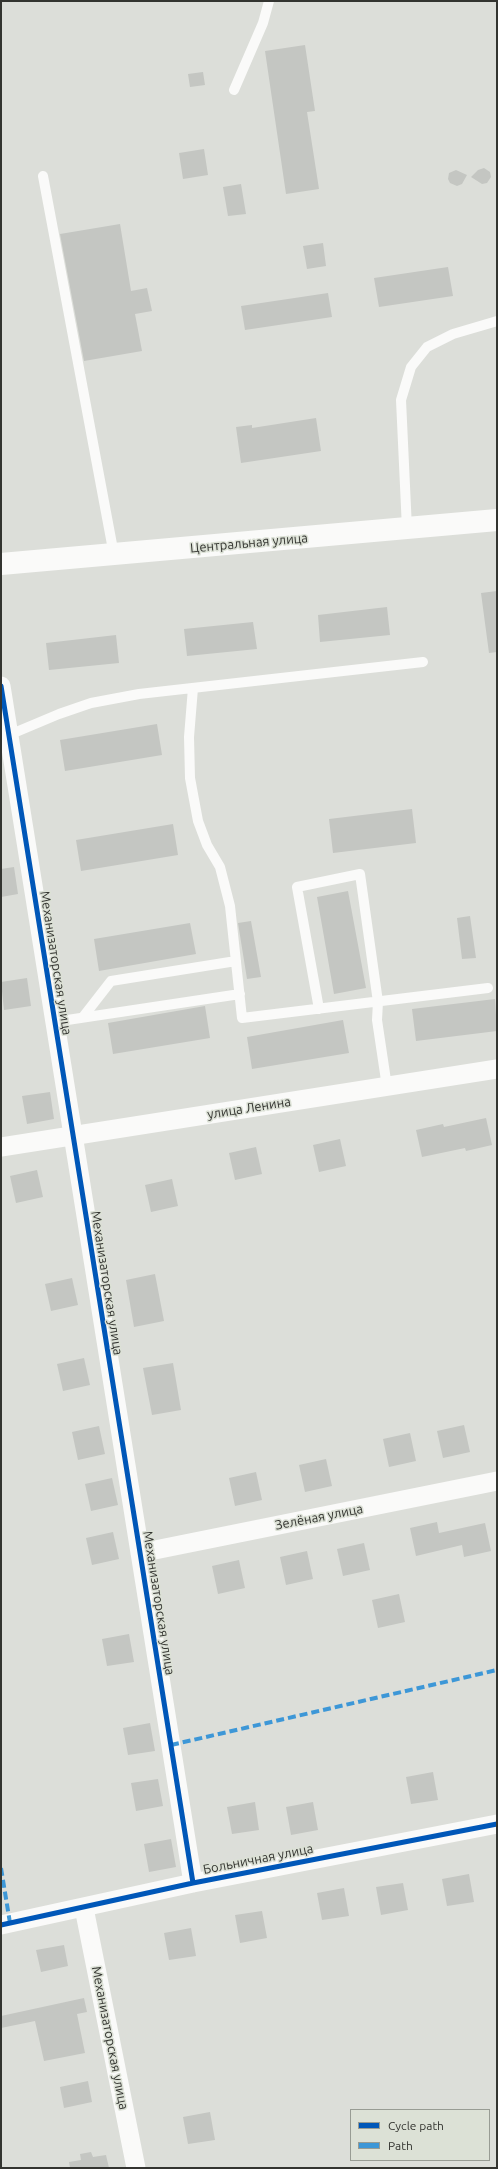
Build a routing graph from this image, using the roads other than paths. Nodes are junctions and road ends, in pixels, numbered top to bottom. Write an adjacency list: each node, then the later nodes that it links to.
1 (269, 1): 2 (lane)
2 (234, 90)
3 (43, 176): 7 (lane)
4 (497, 321): 6 (lane)
5 (497, 520): 6 (street, Центральная улица)
6 (407, 529): 7 (street, Центральная улица)
7 (114, 555): 8 (street, Центральная улица)
8 (1, 564)
9 (423, 662): 11 (lane)
10 (1, 686): 12 (street, Механизаторская улица)
11 (194, 688): 12 (lane); 13 (lane)
12 (9, 735): 19 (street, Механизаторская улица)
13 (236, 960): 15 (lane); 18 (lane)
14 (488, 988): 16 (lane)
15 (240, 994): 17 (lane); 18 (lane)
16 (378, 1002): 17 (lane); 17 (lane); 21 (lane)
17 (320, 1009)
18 (83, 1017): 19 (lane)
19 (54, 1022): 22 (street, Механизаторская улица)
20 (497, 1069): 21 (street, улица Ленина)
21 (387, 1087): 22 (street, улица Ленина)
22 (72, 1135): 23 (street, улица Ленина); 25 (street, Механизаторская улица)
23 (1, 1148)
24 (497, 1481): 25 (street, Зелёная улица)
25 (140, 1553): 27 (street, Механизаторская улица)
26 (497, 1824): 27 (street, Больничная улица)
27 (193, 1883): 28 (street, Больничная улица)
28 (84, 1908): 29 (street, Больничная улица); 30 (street, Механизаторская улица)
29 (1, 1925)
30 (136, 2168)

